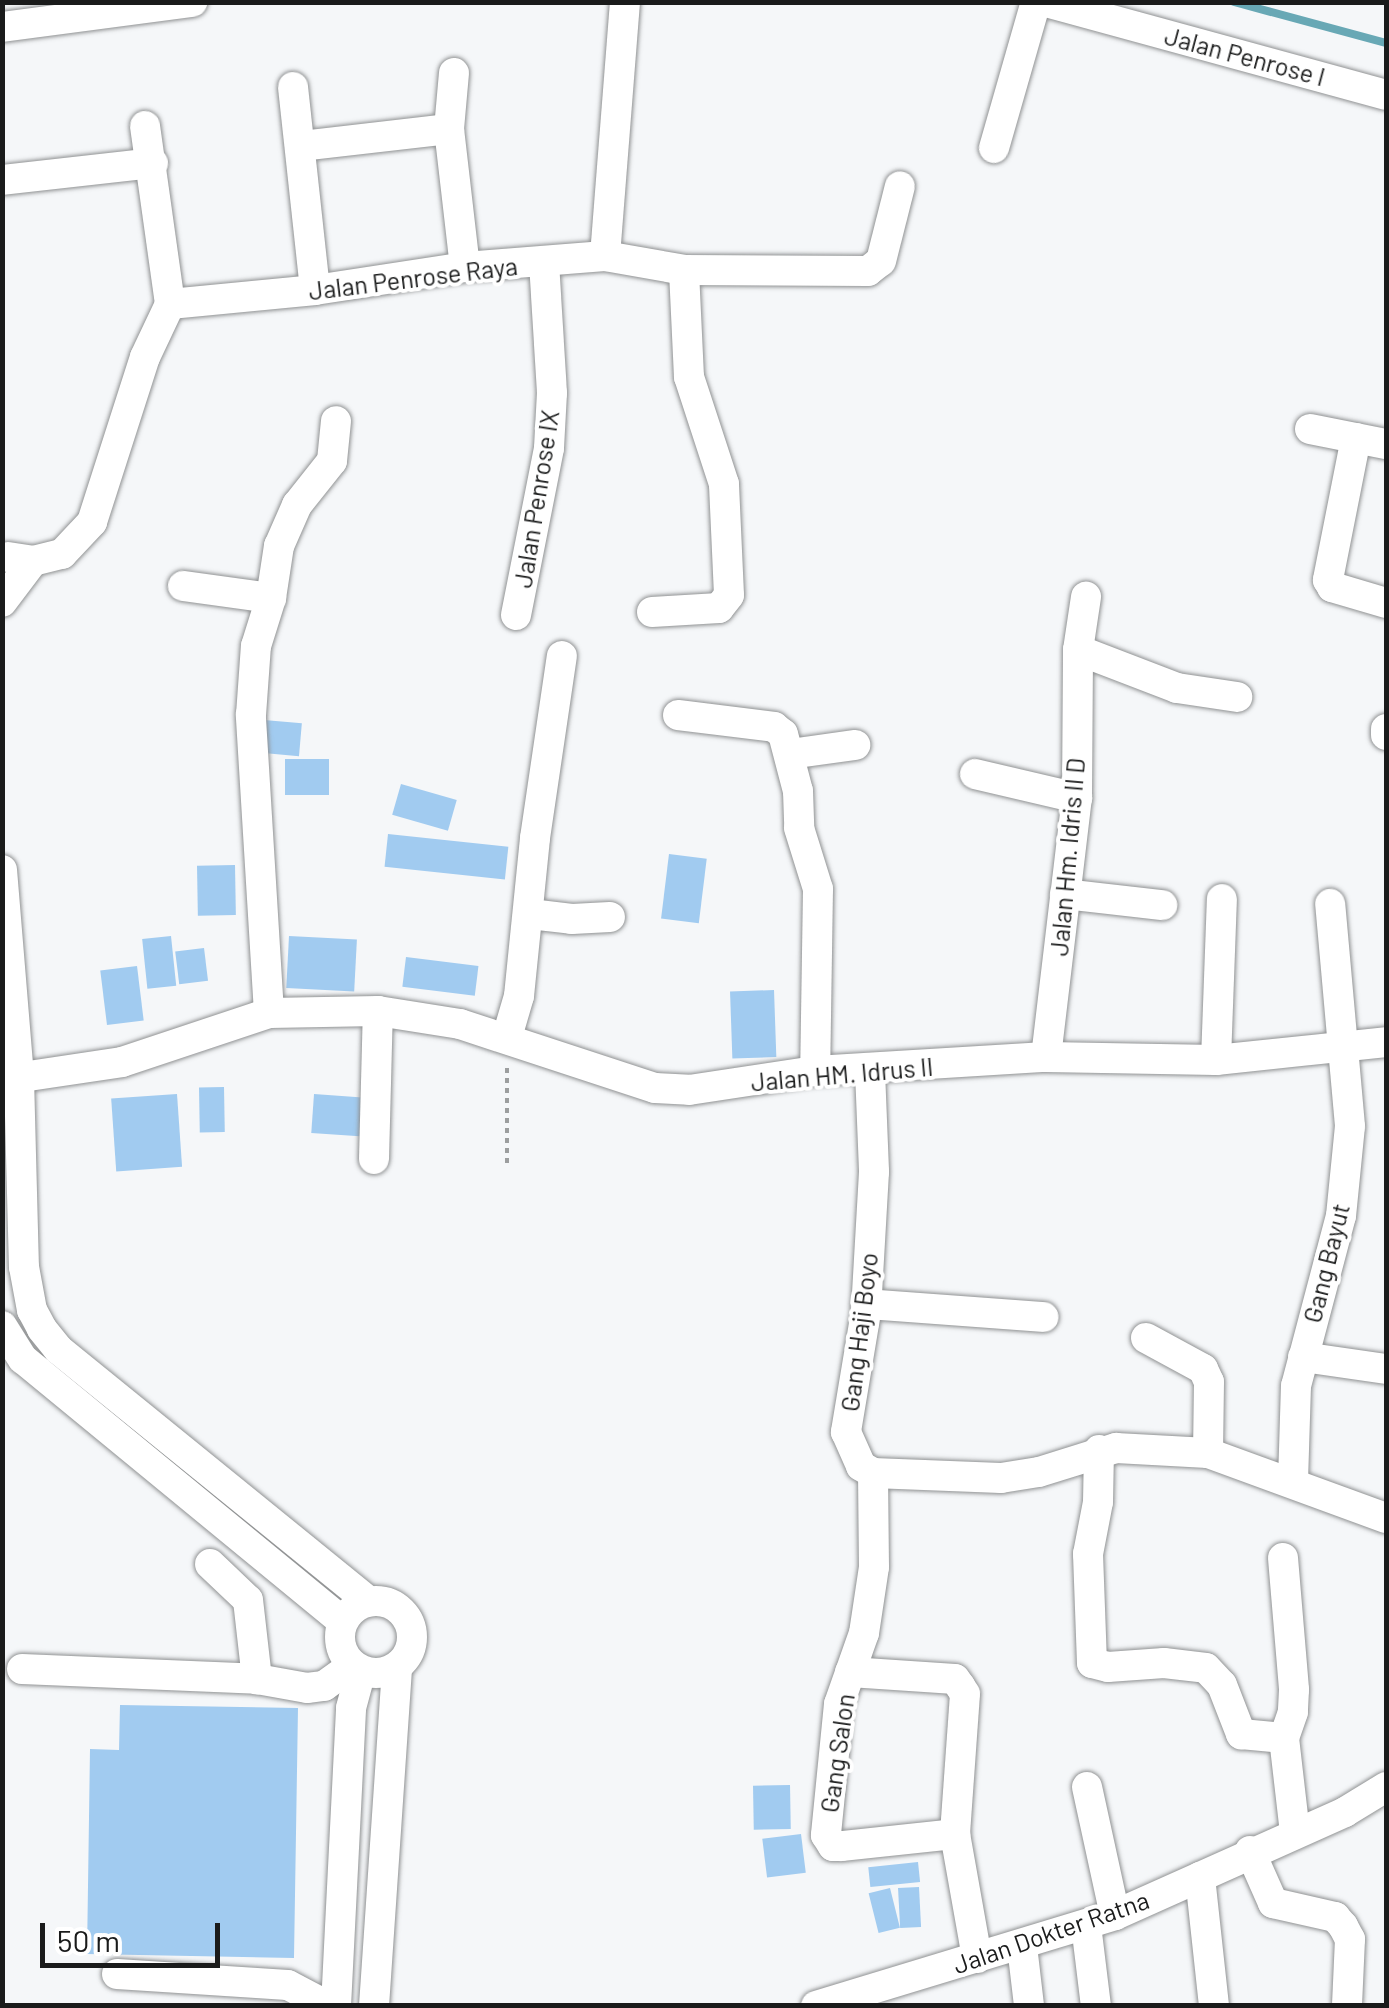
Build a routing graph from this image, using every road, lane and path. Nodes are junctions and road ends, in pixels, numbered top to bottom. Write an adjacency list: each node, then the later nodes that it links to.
1 (192, 2): 5 (street)
2 (625, 2): 16 (street)
3 (1036, 2): 12 (street)
4 (1046, 2): 8 (street, Jalan Penrose I)
5 (2, 27)
6 (454, 73): 10 (street)
7 (293, 87): 11 (street)
8 (1386, 95)
9 (145, 126): 13 (street)
10 (449, 128): 11 (street); 18 (street)
11 (302, 146): 20 (street)
12 (994, 148)
13 (153, 162): 14 (street); 21 (street)
14 (2, 180)
15 (900, 186): 19 (street, Jalan Penrose Raya)
16 (605, 256): 17 (street, Jalan Penrose Raya); 19 (street, Jalan Penrose Raya)
17 (544, 262): 18 (street, Jalan Penrose Raya); 33 (street, Jalan Penrose IX)
18 (465, 267): 20 (street, Jalan Penrose Raya)
19 (684, 270): 32 (street)
20 (315, 290): 21 (street, Jalan Penrose Raya)
21 (170, 304): 26 (street)
22 (336, 421): 29 (street)
23 (1310, 430): 24 (street)
24 (1356, 438): 25 (street); 31 (street)
25 (1386, 444)
26 (11, 558): 30 (street)
27 (183, 586): 29 (street)
28 (1086, 597): 34 (street, Jalan Hm. Idris II D)
29 (271, 598): 50 (street)
30 (2, 602)
31 (1386, 603)
32 (652, 612)
33 (516, 615)
34 (1078, 650): 36 (street); 41 (street, Jalan Hm. Idris II D)
35 (562, 656): 47 (street)
36 (1237, 698)
37 (678, 715): 39 (street)
38 (856, 745): 39 (street)
39 (790, 754): 56 (street)
40 (975, 774): 41 (street)
41 (1076, 798): 43 (street, Jalan Hm. Idris II D)
42 (2, 870): 58 (street)
43 (1065, 894): 46 (street); 54 (street, Jalan Hm. Idris II D)
44 (1222, 899): 55 (street)
45 (1330, 904): 53 (street, Gang Bayut)
46 (1162, 905)
47 (530, 914): 48 (street); 51 (street)
48 (610, 917)
49 (378, 1011): 50 (street, Jalan HM. Idrus II); 51 (street, Jalan HM. Idrus II); 59 (street)
50 (269, 1013): 58 (street, Jalan HM. Idrus II)
51 (507, 1037): 56 (street, Jalan HM. Idrus II); 60 (path)
52 (1386, 1042): 53 (street, Jalan HM. Idrus II)
53 (1346, 1043): 55 (street, Jalan HM. Idrus II); 65 (street, Gang Bayut)
54 (1046, 1057): 55 (street, Jalan HM. Idrus II); 57 (street, Jalan HM. Idrus II)
55 (1216, 1060)
56 (815, 1071): 57 (street, Jalan HM. Idrus II)
57 (870, 1071): 61 (street, Gang Haji Boyo)
58 (11, 1079): 74 (street)
59 (374, 1159)
60 (507, 1163)
61 (866, 1304): 62 (street); 69 (street, Gang Haji Boyo)
62 (1044, 1316)
63 (2, 1326): 75 (street)
64 (1146, 1338): 68 (street)
65 (1302, 1357): 66 (street); 70 (street, Gang Bayut)
66 (1386, 1369)
67 (1099, 1450): 68 (street); 69 (street); 80 (street)
68 (1208, 1452): 70 (street)
69 (873, 1473): 78 (street, Gang Salon)
70 (1294, 1481): 71 (street)
71 (1386, 1518)
72 (1283, 1558): 80 (street)
73 (210, 1564): 79 (street)
74 (368, 1601): 75 (street); 76 (street)
75 (349, 1652): 76 (street); 79 (street); 93 (street)
76 (397, 1668): 94 (street)
77 (22, 1670): 79 (street)
78 (850, 1672): 84 (street); 84 (street, Gang Salon)
79 (257, 1679)
80 (1284, 1738): 83 (street)
81 (1087, 1787): 87 (street)
82 (1386, 1787): 83 (street, Jalan Dokter Ratna)
83 (1295, 1833): 85 (street, Jalan Dokter Ratna)
84 (955, 1834): 90 (street)
85 (1250, 1851): 86 (street, Jalan Dokter Ratna); 99 (street)
86 (1200, 1878): 87 (street, Jalan Dokter Ratna); 98 (street)
87 (1115, 1915): 88 (street, Jalan Dokter Ratna)
88 (1086, 1925): 89 (street, Jalan Dokter Ratna); 97 (street)
89 (1022, 1946): 90 (street, Jalan Dokter Ratna); 96 (street)
90 (978, 1958): 95 (street, Jalan Dokter Ratna)
91 (117, 1974): 92 (street)
92 (328, 2006)
93 (336, 2006)
94 (374, 2006)
95 (816, 2006)
96 (1029, 2006)
97 (1096, 2006)
98 (1214, 2006)
99 (1347, 2006)

